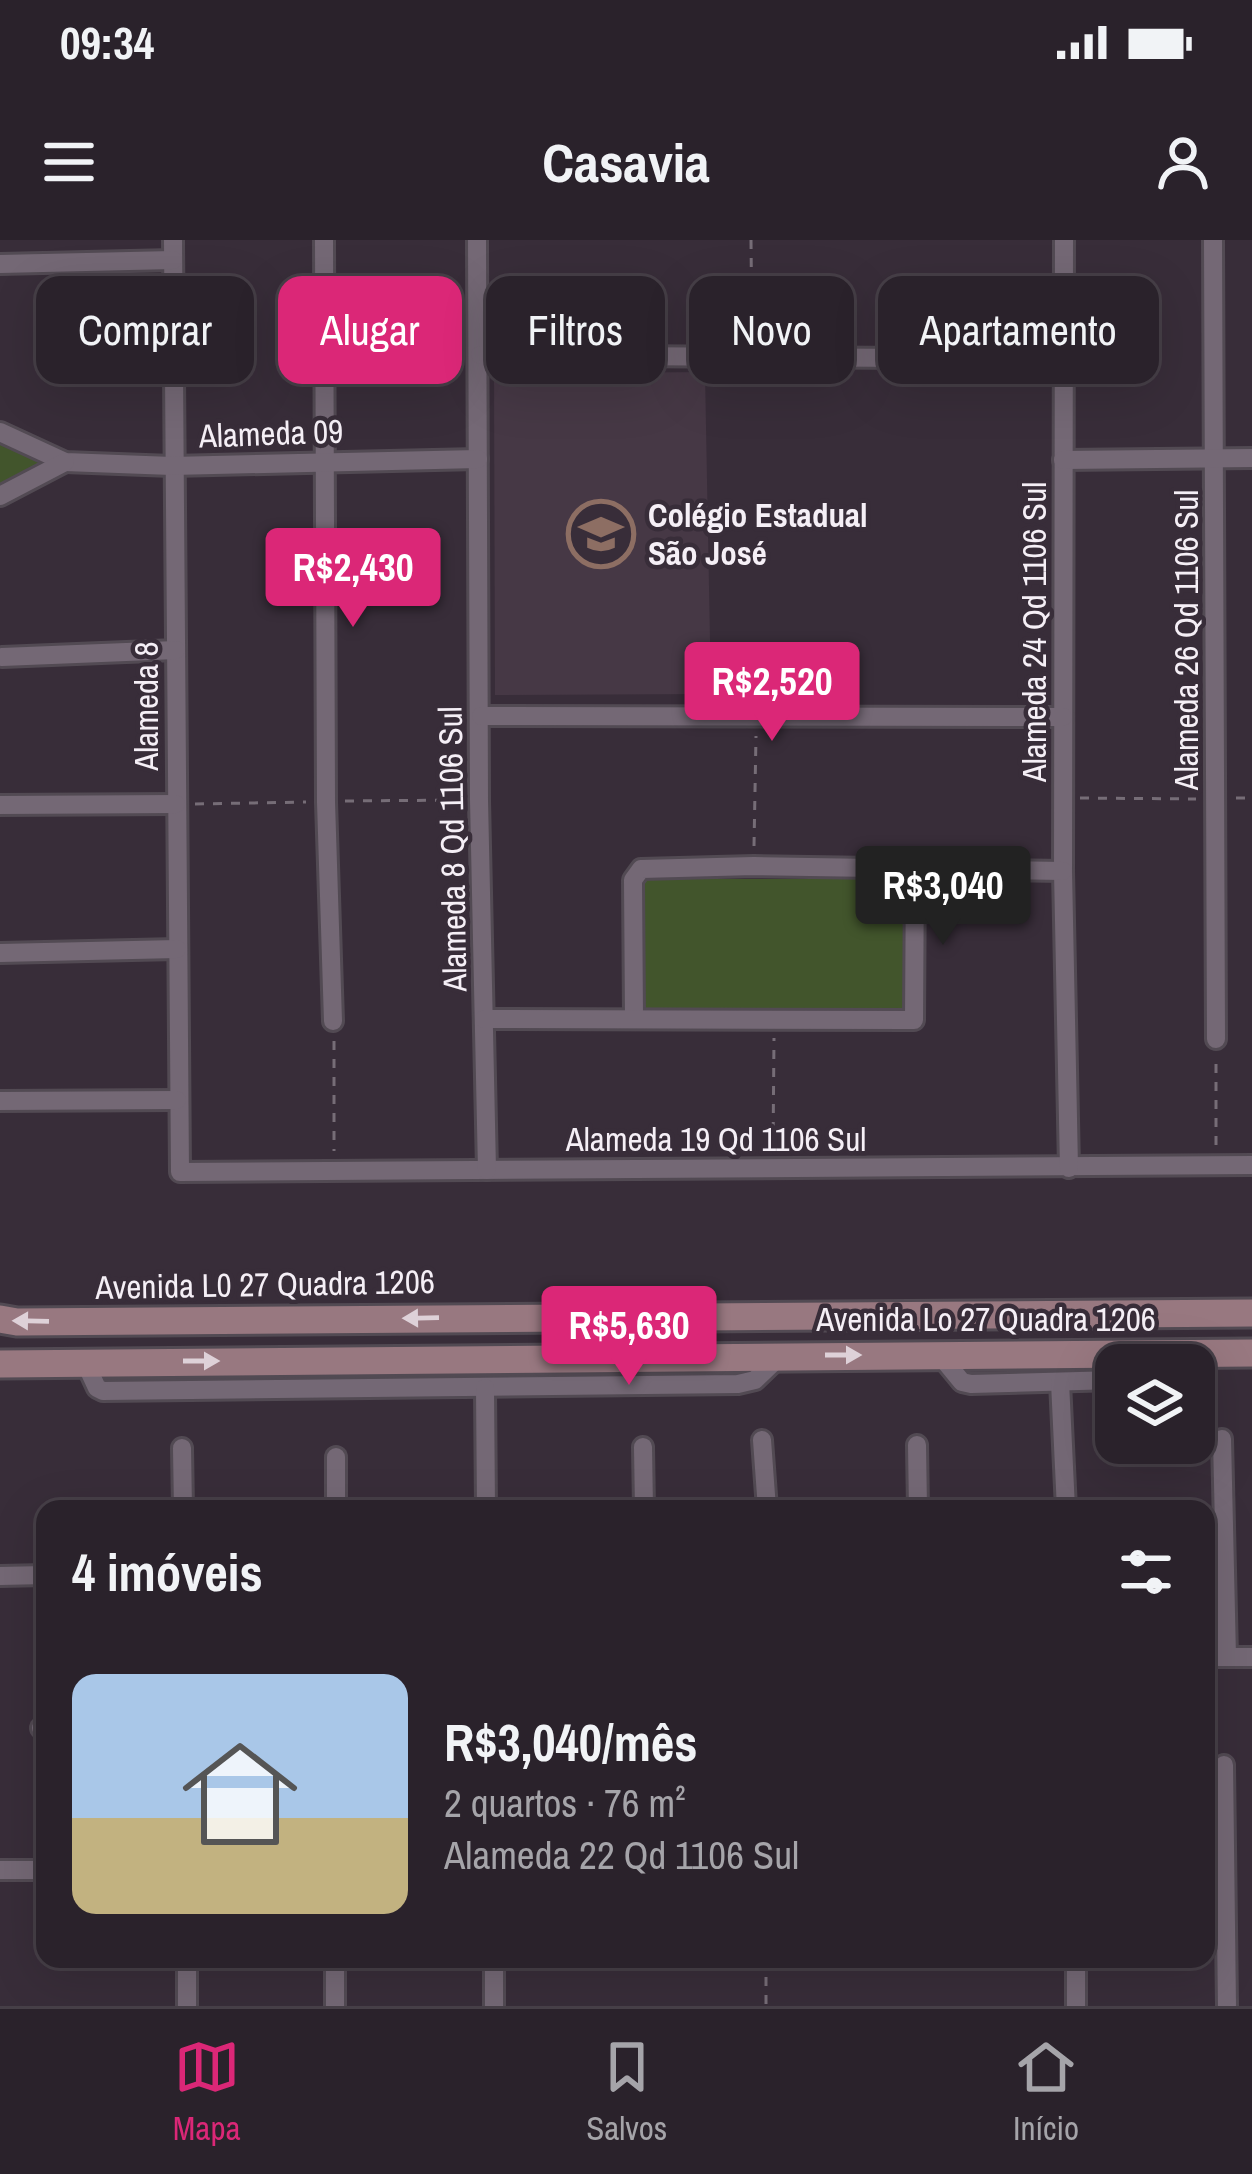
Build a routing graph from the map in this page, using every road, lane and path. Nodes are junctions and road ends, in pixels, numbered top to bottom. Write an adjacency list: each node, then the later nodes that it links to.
1 (324, 240): 17 (street)
2 (477, 240): 10 (street, Alameda 8 Qd 1106 Sul)
3 (751, 240): 8 (path)
4 (1064, 240): 9 (street, Alameda 24 Qd 1106 Sul)
5 (1213, 240): 14 (street, Alameda 26 Qd 1106 Sul)
6 (173, 250): 7 (street); 20 (street, Alameda 8)
7 (0, 264)
8 (751, 276)
9 (1064, 276)
10 (480, 356): 11 (street); 16 (street, Alameda 8 Qd 1106 Sul)
11 (689, 358)
12 (1063, 384): 18 (street, Alameda 24 Qd 1106 Sul)
13 (0, 432): 19 (street)
14 (1215, 458): 15 (street); 18 (street); 29 (street, Alameda 26 Qd 1106 Sul)
15 (1252, 458)
16 (478, 459): 17 (street, Alameda 09); 24 (street, Alameda 8 Qd 1106 Sul)
17 (326, 460): 20 (street, Alameda 09); 40 (street)
18 (1063, 460): 26 (street, Alameda 24 Qd 1106 Sul)
19 (65, 461): 20 (street, Alameda 09); 21 (street)
20 (172, 466): 22 (street, Alameda 8)
21 (0, 496)
22 (176, 650): 23 (street); 30 (street, Alameda 8)
23 (2, 657)
24 (481, 716): 25 (street); 38 (street, Alameda 8 Qd 1106 Sul)
25 (756, 717): 26 (street); 32 (path)
26 (1063, 717): 27 (street, Alameda 24 Qd 1106 Sul)
27 (1065, 798): 29 (path); 34 (street, Alameda 24 Qd 1106 Sul)
28 (1252, 798): 29 (path)
29 (1217, 799): 41 (street, Alameda 26 Qd 1106 Sul)
30 (176, 804): 31 (street); 35 (street, Alameda 8)
31 (0, 805)
32 (754, 866): 33 (street); 37 (street)
33 (916, 868): 34 (street); 39 (street)
34 (1063, 871): 46 (street, Alameda 24 Qd 1106 Sul)
35 (177, 949): 36 (street); 42 (street, Alameda 8)
36 (0, 953)
37 (634, 1017): 38 (street); 39 (street)
38 (484, 1019): 49 (street, Alameda 8 Qd 1106 Sul)
39 (775, 1020): 47 (path)
40 (334, 1021): 48 (path)
41 (1216, 1039): 45 (path)
42 (177, 1100): 43 (street); 50 (street, Alameda 8)
43 (0, 1101)
44 (1252, 1165): 45 (street, Alameda 19 Qd 1106 Sul)
45 (1216, 1166): 46 (street, Alameda 19 Qd 1106 Sul)
46 (1069, 1168): 47 (street, Alameda 19 Qd 1106 Sul)
47 (772, 1169): 49 (street, Alameda 19 Qd 1106 Sul)
48 (334, 1170): 49 (street, Alameda 19 Qd 1106 Sul); 50 (street, Alameda 19 Qd 1106 Sul)
49 (488, 1170)
50 (180, 1172)
51 (1252, 1313): 52 (main road, Avenida L0 27 Quadra 1206, one-way to 52)
52 (0, 1319)
53 (1252, 1353): 56 (main road, Avenida Lo 27 Quadra 1206)
54 (939, 1354): 55 (main road, Avenida Lo 27 Quadra 1206, one-way to 54); 58 (main road, Avenida Lo 27 Quadra 1206); 63 (street)
55 (781, 1355): 57 (main road, Avenida Lo 27 Quadra 1206); 64 (street)
56 (1215, 1355)
57 (424, 1358): 59 (main road, Avenida Lo 27 Quadra 1206); 66 (street)
58 (1095, 1358)
59 (374, 1359): 60 (main road, Avenida Lo 27 Quadra 1206, one-way to 59); 65 (street)
60 (85, 1362): 61 (main road, Avenida Lo 27 Quadra 1206); 65 (street)
61 (0, 1364)
62 (1095, 1381): 63 (street)
63 (1060, 1382): 79 (street)
64 (485, 1388): 66 (street); 75 (street)
65 (377, 1389): 66 (street)
66 (425, 1389)
67 (1222, 1439): 83 (street)
68 (762, 1440): 77 (street)
69 (917, 1445): 78 (street)
70 (643, 1447): 76 (street)
71 (182, 1448): 73 (street)
72 (336, 1457): 74 (street)
73 (183, 1500)
74 (336, 1500)
75 (486, 1500)
76 (644, 1500)
77 (766, 1500)
78 (918, 1500)
79 (1066, 1500)
80 (36, 1575): 81 (street)
81 (0, 1576)
82 (1215, 1657): 83 (street)
83 (1227, 1657): 84 (street)
84 (1252, 1657)
85 (1223, 1765): 98 (street)
86 (0, 1870): 87 (street)
87 (36, 1870)
88 (187, 1968): 93 (street)
89 (334, 1968): 94 (street)
90 (494, 1968): 95 (street)
91 (766, 1968): 96 (path)
92 (1076, 1968): 97 (street)
93 (187, 2006)
94 (335, 2006)
95 (494, 2006)
96 (766, 2006)
97 (1076, 2006)
98 (1226, 2006)

